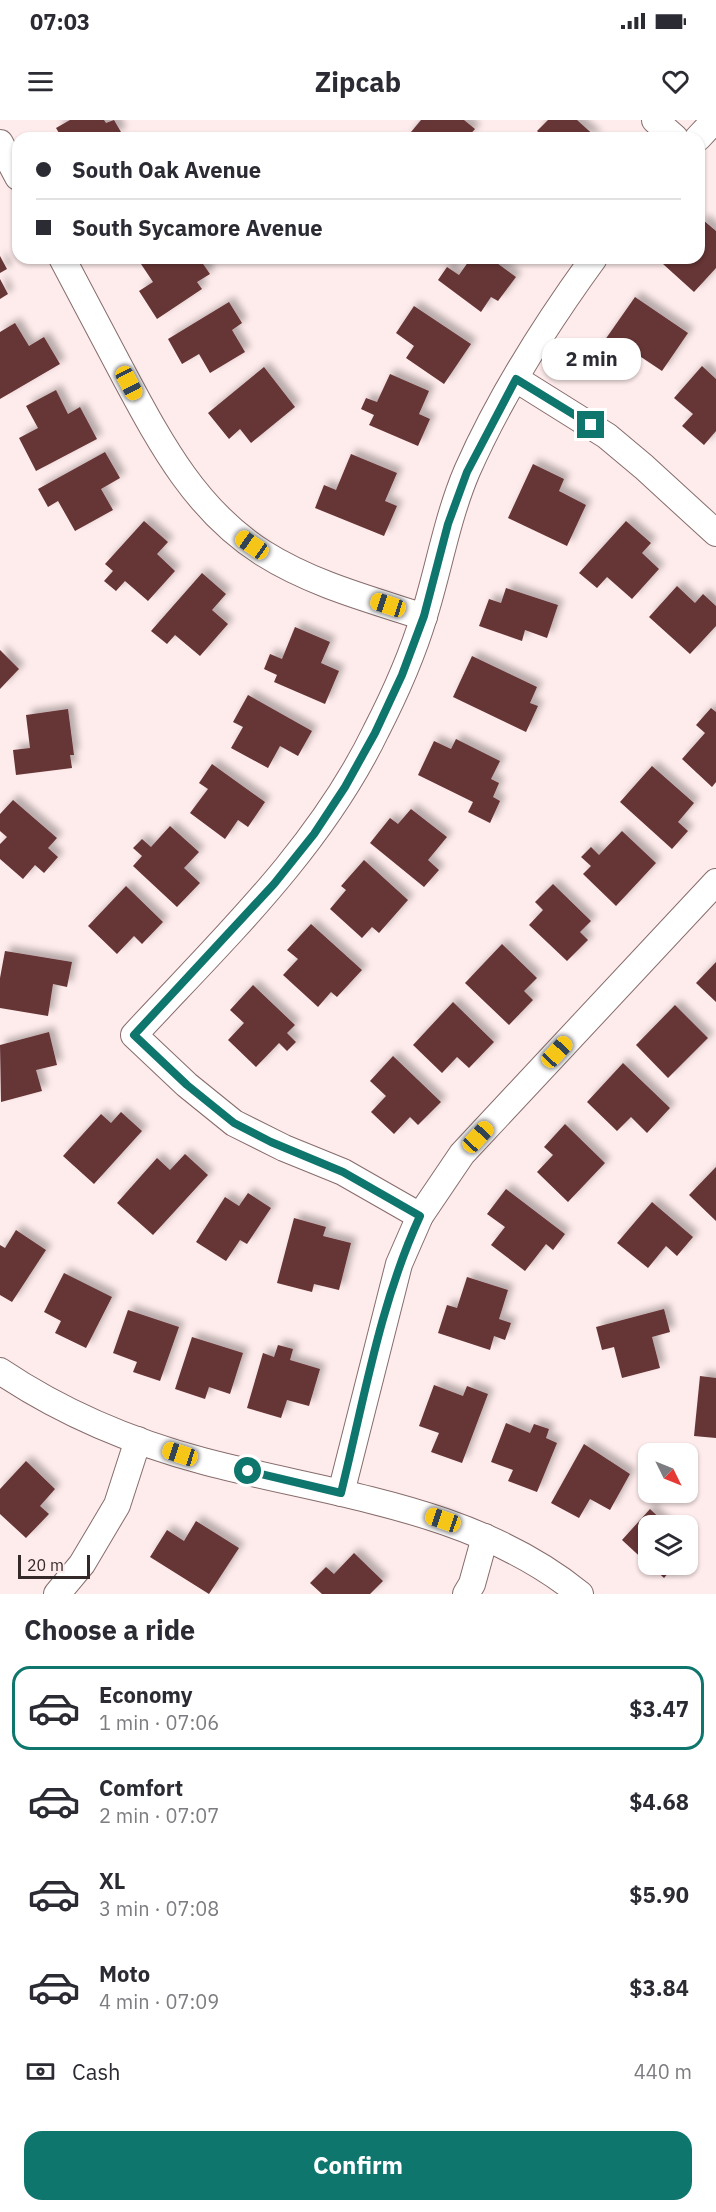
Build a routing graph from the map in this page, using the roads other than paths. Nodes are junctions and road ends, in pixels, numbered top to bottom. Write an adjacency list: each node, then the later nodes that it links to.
1 (655, 120): 3 (street)
2 (715, 120): 4 (street)
3 (668, 132)
4 (704, 132)
5 (0, 143): 6 (street)
6 (12, 166)
7 (65, 264): 11 (street)
8 (590, 264): 9 (street)
9 (516, 379): 10 (street); 11 (street)
10 (716, 533)
11 (424, 616): 13 (street)
12 (716, 882): 13 (street)
13 (420, 1216): 16 (street)
14 (0, 1371): 15 (street)
15 (138, 1440): 16 (street); 18 (street)
16 (341, 1493): 17 (street)
17 (485, 1537): 19 (street); 20 (street)
18 (57, 1594)
19 (466, 1594)
20 (580, 1594)

